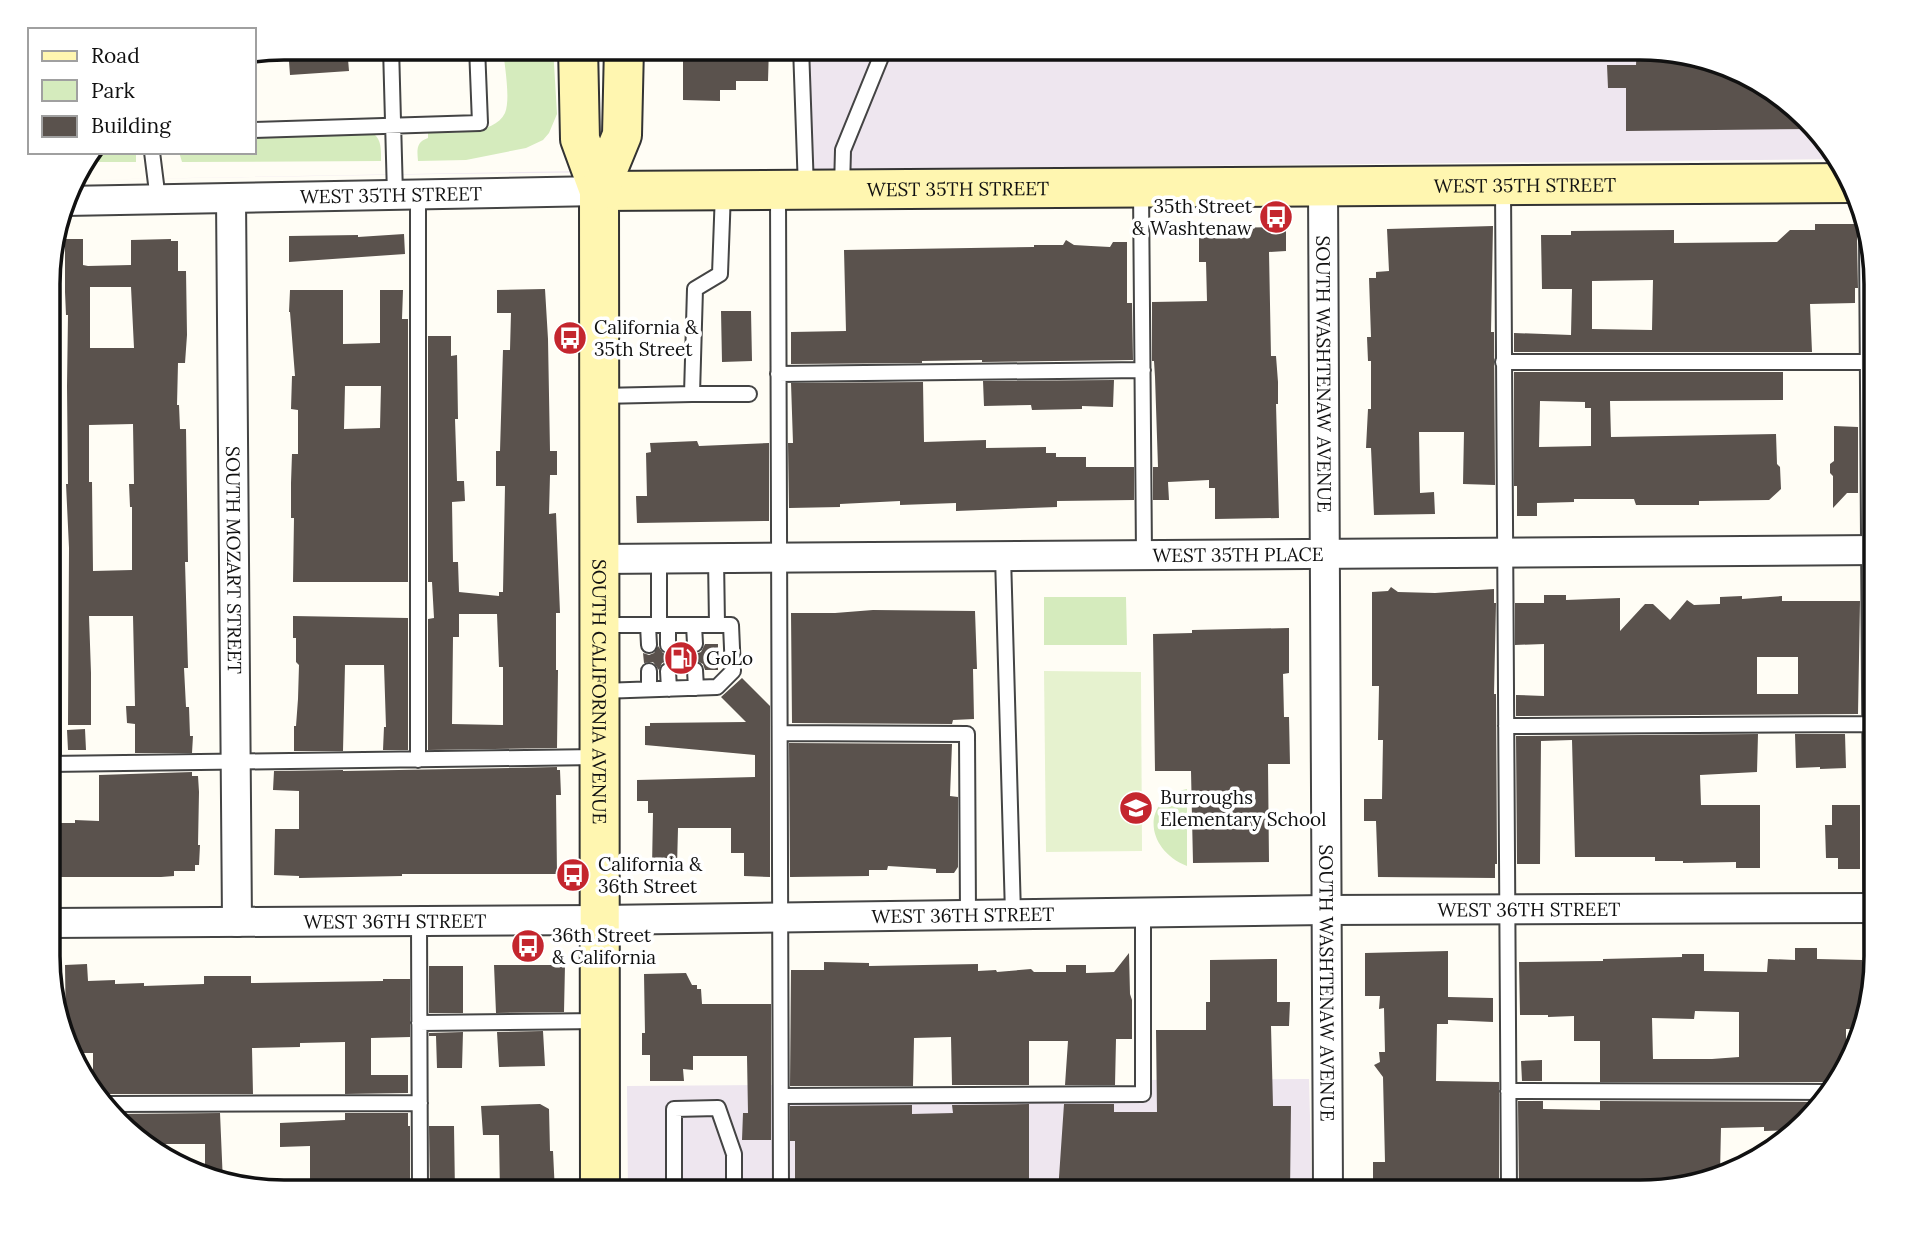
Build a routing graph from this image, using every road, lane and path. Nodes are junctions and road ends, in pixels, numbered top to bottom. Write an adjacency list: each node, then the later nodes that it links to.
1 (392, 60): 7 (lane)
2 (478, 60): 7 (lane)
3 (578, 60): 16 (main road, SOUTH CALIFORNIA AVENUE)
4 (624, 60): 16 (main road, SOUTH CALIFORNIA AVENUE)
5 (802, 60): 15 (lane)
6 (880, 60): 15 (lane)
7 (394, 125): 8 (lane); 17 (lane)
8 (256, 130)
9 (152, 154): 19 (lane)
10 (1840, 183): 11 (main road, WEST 35TH STREET)
11 (1503, 185): 12 (main road, WEST 35TH STREET); 21 (lane)
12 (1323, 187): 13 (main road, WEST 35TH STREET); 30 (street, SOUTH WASHTENAW AVENUE)
13 (1141, 188): 15 (main road, WEST 35TH STREET); 23 (lane)
14 (723, 190): 15 (main road, WEST 35TH STREET); 16 (main road, WEST 35TH STREET); 25 (lane)
15 (809, 190): 24 (lane)
16 (599, 191): 17 (street, WEST 35TH STREET); 27 (main road, SOUTH CALIFORNIA AVENUE)
17 (406, 195): 18 (street, WEST 35TH STREET); 55 (lane)
18 (231, 198): 19 (street, WEST 35TH STREET); 56 (street, SOUTH MOZART STREET)
19 (158, 200): 20 (street, WEST 35TH STREET)
20 (76, 201)
21 (1503, 362): 22 (lane); 29 (lane)
22 (1864, 362)
23 (1143, 370): 24 (lane); 31 (lane)
24 (778, 374): 34 (lane)
25 (692, 394): 26 (lane); 27 (lane)
26 (749, 394)
27 (599, 396): 35 (main road, SOUTH CALIFORNIA AVENUE)
28 (1864, 550): 29 (street, WEST 35TH PLACE)
29 (1504, 553): 30 (street, WEST 35TH PLACE); 52 (lane)
30 (1325, 554): 31 (street, WEST 35TH PLACE); 60 (street, SOUTH WASHTENAW AVENUE)
31 (1144, 555): 32 (street, WEST 35TH PLACE)
32 (1003, 556): 34 (street, WEST 35TH PLACE); 62 (lane)
33 (716, 558): 34 (street, WEST 35TH PLACE); 36 (street, WEST 35TH PLACE); 40 (lane)
34 (779, 558): 53 (lane)
35 (599, 559): 36 (street, WEST 35TH PLACE); 37 (main road, SOUTH CALIFORNIA AVENUE)
36 (659, 559): 38 (lane)
37 (600, 625): 38 (lane); 50 (main road, SOUTH CALIFORNIA AVENUE)
38 (658, 625): 39 (lane); 42 (lane); 43 (lane)
39 (694, 625): 40 (lane); 41 (lane)
40 (717, 625): 47 (lane)
41 (695, 644)
42 (649, 645)
43 (668, 645)
44 (695, 670): 47 (lane)
45 (649, 671): 49 (lane)
46 (668, 671): 48 (lane)
47 (696, 688): 48 (lane)
48 (669, 689): 49 (lane)
49 (649, 690): 50 (lane)
50 (600, 691): 54 (main road, SOUTH CALIFORNIA AVENUE)
51 (1864, 724): 52 (lane)
52 (1506, 726): 59 (lane)
53 (780, 733): 63 (lane); 64 (lane)
54 (600, 757): 55 (lane); 65 (main road, SOUTH CALIFORNIA AVENUE)
55 (418, 760): 56 (lane)
56 (235, 762): 57 (lane); 67 (street, SOUTH MOZART STREET)
57 (60, 764)
58 (1864, 908): 59 (street, WEST 36TH STREET)
59 (1508, 909): 60 (street, WEST 36TH STREET); 71 (lane)
60 (1326, 910): 61 (street, WEST 36TH STREET); 81 (street, SOUTH WASHTENAW AVENUE)
61 (1143, 912): 62 (street, WEST 36TH STREET); 73 (lane)
62 (1013, 914): 63 (street, WEST 36TH STREET)
63 (968, 915): 64 (street, WEST 36TH STREET)
64 (780, 917): 65 (street, WEST 36TH STREET); 73 (lane)
65 (600, 920): 66 (street, WEST 36TH STREET); 69 (main road, SOUTH CALIFORNIA AVENUE)
66 (419, 921): 67 (street, WEST 36TH STREET); 70 (lane)
67 (237, 922): 68 (street, WEST 36TH STREET)
68 (60, 923)
69 (600, 1021): 70 (lane); 77 (main road, SOUTH CALIFORNIA AVENUE)
70 (419, 1023): 74 (lane)
71 (1508, 1091): 72 (lane); 82 (lane)
72 (1818, 1092)
73 (781, 1096): 80 (lane)
74 (419, 1103): 75 (lane); 76 (lane)
75 (115, 1104)
76 (420, 1180)
77 (600, 1180)
78 (674, 1180): 79 (lane)
79 (734, 1180)
80 (781, 1180)
81 (1328, 1180)
82 (1509, 1180)

